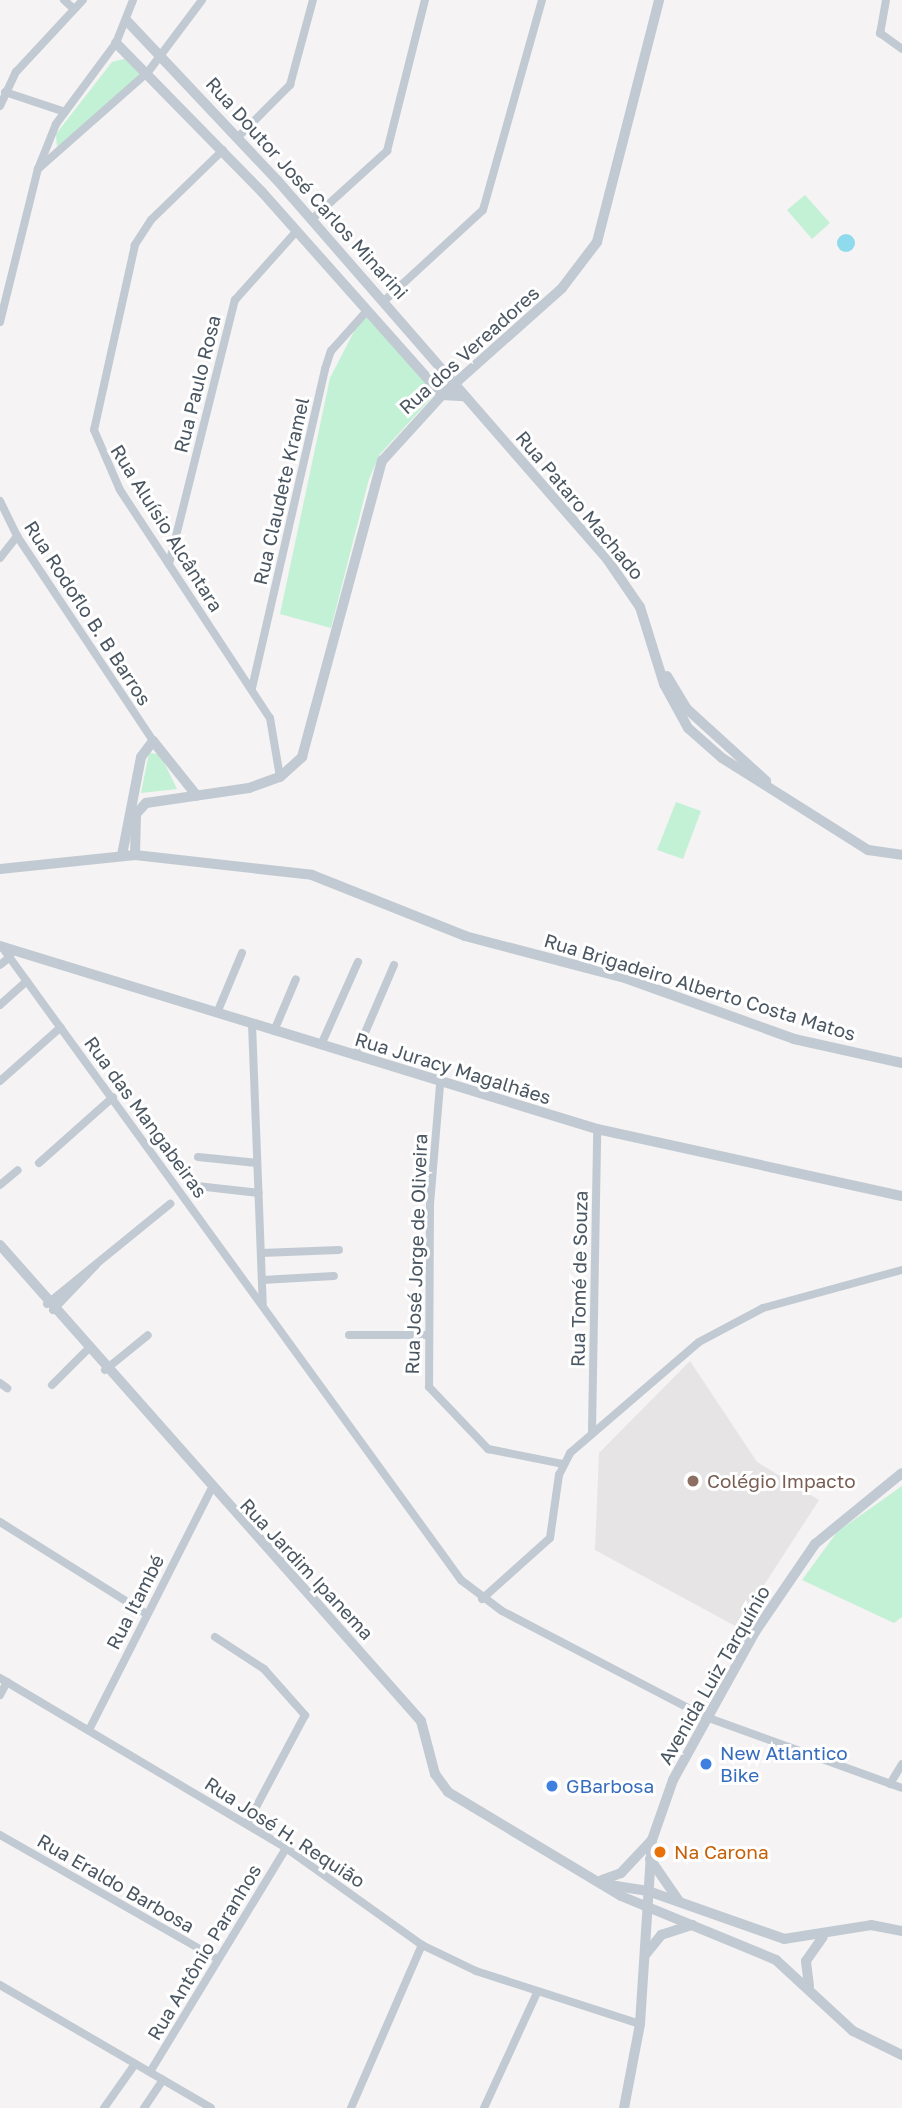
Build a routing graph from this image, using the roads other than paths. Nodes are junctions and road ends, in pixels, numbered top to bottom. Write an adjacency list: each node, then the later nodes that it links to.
1 (64, 0): 10 (street)
2 (83, 0): 10 (street)
3 (133, 0): 11 (street)
4 (202, 0): 14 (street)
5 (313, 0): 19 (street)
6 (425, 0): 24 (street)
7 (542, 0): 28 (street)
8 (659, 0): 31 (street, Rua dos Vereadores)
9 (886, 0): 13 (street)
10 (74, 9): 16 (street)
11 (127, 21): 12 (street); 14 (street, Rua Doutor José Carlos Minarini)
12 (116, 43): 15 (street, Rua Doutor José Carlos Minarini); 18 (street)
13 (902, 49)
14 (164, 56): 15 (street); 19 (street, Rua Doutor José Carlos Minarini)
15 (148, 72): 20 (street, Rua Doutor José Carlos Minarini); 21 (street)
16 (5, 92): 17 (street); 18 (street)
17 (0, 106)
18 (65, 112): 21 (street)
19 (238, 137): 22 (street, Rua Doutor José Carlos Minarini)
20 (223, 150): 23 (street, Rua Doutor José Carlos Minarini); 37 (street, Rua Aluísio Alcântara)
21 (38, 169): 30 (street)
22 (278, 180): 23 (street); 24 (street, Rua Doutor José Carlos Minarini)
23 (262, 192): 25 (street, Rua Doutor José Carlos Minarini)
24 (311, 220): 26 (street, Rua Doutor José Carlos Minarini)
25 (295, 233): 27 (street, Rua Doutor José Carlos Minarini); 37 (street, Rua Paulo Rosa)
26 (346, 263): 27 (street); 28 (street, Rua Doutor José Carlos Minarini)
27 (332, 277): 29 (street, Rua Doutor José Carlos Minarini)
28 (384, 301): 31 (street, Rua Doutor José Carlos Minarini)
29 (365, 313): 32 (street, Rua Doutor José Carlos Minarini); 39 (street, Rua Claudete Kramel)
30 (0, 323)
31 (457, 382): 32 (street, Rua dos Vereadores); 33 (street, Rua Pataro Machado)
32 (442, 395): 33 (street); 45 (street, Rua dos Vereadores)
33 (464, 396): 38 (street, Rua Pataro Machado)
34 (0, 501): 35 (street, Rua Rodoflo B. B Barros)
35 (17, 536): 36 (street); 43 (street, Rua Rodoflo B. B Barros)
36 (0, 558)
37 (169, 565): 39 (street, Rua Aluísio Alcântara)
38 (651, 648): 40 (street, Rua Pataro Machado); 41 (street, Rua Pataro Machado)
39 (251, 688): 45 (street, Rua Aluísio Alcântara)
40 (702, 724): 41 (street); 42 (street, Rua Pataro Machado)
41 (688, 728): 44 (street, Rua Pataro Machado)
42 (722, 740): 44 (street); 46 (street, Rua Pataro Machado)
43 (153, 741): 47 (street); 48 (street)
44 (709, 747): 46 (street, Rua Pataro Machado)
45 (280, 777): 47 (street)
46 (771, 787): 50 (street, Rua Pataro Machado)
47 (197, 796): 49 (street)
48 (122, 855): 49 (street, Rua Brigadeiro Alberto Costa Matos); 51 (street, Rua Brigadeiro Alberto Costa Matos)
49 (135, 855): 67 (street, Rua Brigadeiro Alberto Costa Matos)
50 (902, 855)
51 (0, 869)
52 (1, 946): 54 (street, Rua das Mangabeiras); 61 (street, Rua Juracy Magalhães)
53 (242, 953): 61 (street)
54 (10, 957): 56 (street); 59 (street, Rua das Mangabeiras)
55 (358, 961): 65 (street)
56 (0, 965)
57 (394, 965): 66 (street)
58 (296, 979): 64 (street)
59 (27, 981): 60 (street); 63 (street, Rua das Mangabeiras)
60 (0, 1005)
61 (217, 1013): 62 (street, Rua Juracy Magalhães)
62 (252, 1024): 64 (street, Rua Juracy Magalhães); 74 (street)
63 (61, 1027): 68 (street); 70 (street, Rua das Mangabeiras)
64 (274, 1031): 65 (street, Rua Juracy Magalhães)
65 (321, 1045): 66 (street, Rua Juracy Magalhães)
66 (355, 1056): 69 (street, Rua Juracy Magalhães)
67 (902, 1063)
68 (0, 1081)
69 (440, 1085): 71 (street, Rua Juracy Magalhães); 91 (street, Rua José Jorge de Oliveira)
70 (113, 1097): 73 (street); 87 (street, Rua das Mangabeiras)
71 (597, 1129): 79 (street, Rua Juracy Magalhães); 95 (street, Rua Tomé de Souza)
72 (198, 1157): 74 (street)
73 (39, 1163)
74 (257, 1163): 78 (street)
75 (18, 1170): 76 (street)
76 (0, 1185)
77 (197, 1186): 78 (street)
78 (258, 1193): 83 (street)
79 (902, 1196)
80 (170, 1204): 88 (street)
81 (0, 1245): 88 (street, Rua Jardim Ipanema)
82 (339, 1250): 83 (street)
83 (261, 1253): 86 (street)
84 (902, 1270): 95 (street)
85 (334, 1276): 86 (street)
86 (262, 1280): 87 (street)
87 (263, 1306): 100 (street, Rua das Mangabeiras)
88 (50, 1307): 92 (street, Rua Jardim Ipanema)
89 (148, 1335): 93 (street)
90 (349, 1335): 91 (street)
91 (427, 1335): 96 (street, Rua José Jorge de Oliveira)
92 (87, 1350): 93 (street, Rua Jardim Ipanema); 94 (street)
93 (104, 1370): 98 (street, Rua Jardim Ipanema)
94 (52, 1385)
95 (592, 1430): 96 (street)
96 (563, 1464): 100 (street)
97 (902, 1473): 105 (street, Avenida Luiz Tarquínio)
98 (211, 1490): 101 (street, Rua Itambé); 115 (street, Rua Jardim Ipanema)
99 (0, 1522): 101 (street)
100 (482, 1599): 105 (street, Rua das Mangabeiras)
101 (145, 1613): 106 (street, Rua Itambé)
102 (215, 1637): 110 (street)
103 (4, 1680): 104 (street); 106 (street, Rua José H. Requião)
104 (0, 1695)
105 (706, 1717): 108 (street, Rua das Mangabeiras); 112 (street, Avenida Luiz Tarquínio)
106 (89, 1730): 110 (street, Rua José H. Requião)
107 (902, 1764): 108 (street)
108 (890, 1784): 109 (street, Rua das Mangabeiras)
109 (902, 1788)
110 (247, 1824): 113 (street, Rua José H. Requião)
111 (0, 1835): 126 (street, Rua Eraldo Barbosa)
112 (652, 1840): 114 (street, Avenida Luiz Tarquínio); 115 (street)
113 (286, 1848): 123 (street, Rua José H. Requião); 126 (street, Rua Antônio Paranhos)
114 (650, 1859): 116 (street, Avenida Luiz Tarquínio); 117 (street)
115 (601, 1882): 116 (street, Rua Jardim Ipanema); 118 (street, Rua Jardim Ipanema)
116 (648, 1891): 117 (street, Rua Jardim Ipanema); 118 (street, Avenida Luiz Tarquínio)
117 (679, 1901): 121 (street, Rua Jardim Ipanema)
118 (646, 1907): 119 (street, Rua Jardim Ipanema); 125 (street, Avenida Luiz Tarquínio)
119 (692, 1925): 124 (street, Rua Jardim Ipanema); 125 (street)
120 (902, 1931): 122 (street, Rua Jardim Ipanema)
121 (774, 1935): 122 (street, Rua Jardim Ipanema); 124 (street)
122 (826, 1935): 128 (street)
123 (422, 1945): 129 (street, Rua José H. Requião); 138 (street)
124 (757, 1950): 128 (street, Rua Jardim Ipanema)
125 (643, 1957): 130 (street, Avenida Luiz Tarquínio)
126 (216, 1958): 133 (street, Rua Antônio Paranhos)
127 (0, 1985): 132 (street)
128 (810, 1989): 131 (street, Rua Jardim Ipanema)
129 (537, 1993): 130 (street, Rua José H. Requião); 139 (street)
130 (640, 2024): 140 (street, Avenida Luiz Tarquínio)
131 (902, 2055)
132 (135, 2064): 133 (street); 135 (street)
133 (150, 2072): 134 (street)
134 (163, 2080): 136 (street); 137 (street)
135 (104, 2108)
136 (144, 2108)
137 (211, 2108)
138 (351, 2108)
139 (484, 2108)
140 (624, 2108)

